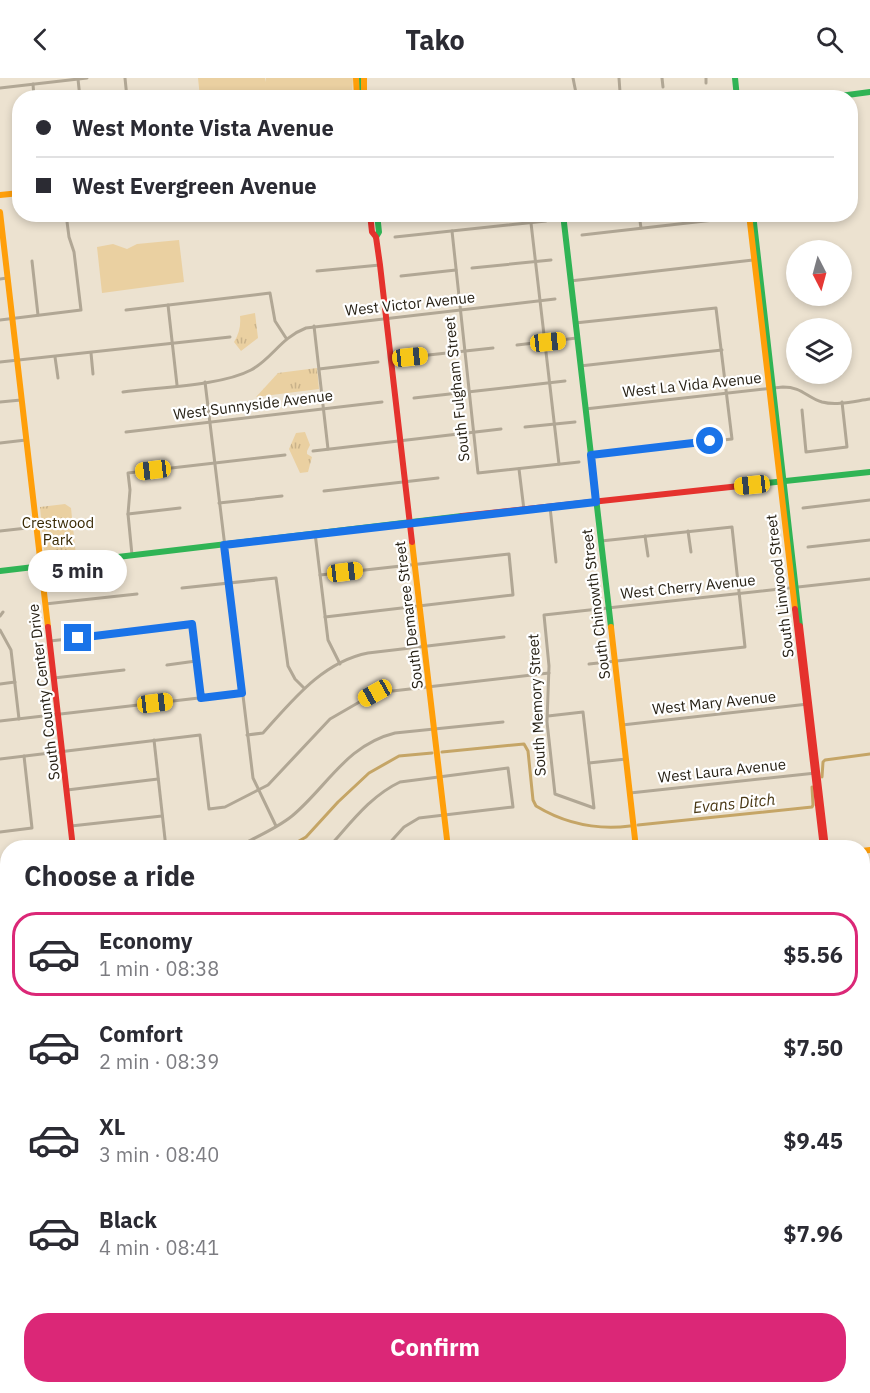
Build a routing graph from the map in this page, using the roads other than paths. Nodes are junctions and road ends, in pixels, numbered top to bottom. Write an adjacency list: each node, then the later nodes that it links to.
1 (87, 78): 3 (street)
2 (662, 78): 5 (street)
3 (78, 79): 4 (street)
4 (33, 84): 6 (street); 7 (street)
5 (663, 87)
6 (0, 88)
7 (33, 90)
8 (0, 212): 9 (street, South County Center Drive)
9 (0, 217): 25 (street, South County Center Drive)
10 (67, 222): 43 (street)
11 (371, 222): 23 (street, South Demaree Street)
12 (378, 222): 23 (street, South Demaree Street)
13 (538, 222): 19 (street)
14 (564, 222): 36 (street, South Chinowth Street)
15 (640, 222): 20 (street)
16 (691, 222): 20 (street)
17 (751, 222): 27 (street, South Linwood Street)
18 (752, 222): 27 (street, South Linwood Street)
19 (531, 223): 21 (street); 29 (street)
20 (641, 228): 22 (street)
21 (452, 231): 24 (street); 32 (street, South Fulgham Street)
22 (582, 235)
23 (376, 237): 30 (street, South Demaree Street)
24 (395, 237)
25 (1, 238): 35 (street, South County Center Drive)
26 (551, 260): 29 (street)
27 (756, 260): 36 (street); 39 (street, South Linwood Street); 49 (street, South Linwood Street)
28 (32, 261): 43 (street)
29 (536, 261): 31 (street); 38 (street)
30 (380, 265): 33 (street); 45 (street, South Demaree Street)
31 (472, 268)
32 (456, 270): 34 (street); 42 (street, South Fulgham Street)
33 (317, 271)
34 (401, 276)
35 (3, 279): 44 (street, South County Center Drive)
36 (570, 281): 47 (street, South Chinowth Street)
37 (555, 299): 38 (street, West Victor Avenue)
38 (540, 301): 42 (street, West Victor Avenue); 53 (street)
39 (759, 301): 49 (street); 73 (street, South Linwood Street)
40 (168, 305): 41 (street); 51 (street); 54 (street)
41 (126, 310)
42 (460, 310): 45 (street, West Victor Avenue); 58 (street, South Fulgham Street)
43 (38, 315): 44 (street)
44 (11, 318): 46 (street); 62 (street, South County Center Drive)
45 (386, 318): 48 (street, West Victor Avenue); 94 (street, South Demaree Street)
46 (0, 320)
47 (575, 323): 52 (street, South Chinowth Street); 57 (street)
48 (314, 326): 51 (street, West Victor Avenue); 66 (street)
49 (767, 333): 73 (street, South Linwood Street)
50 (230, 337): 54 (street)
51 (286, 338): 70 (street, West Victor Avenue)
52 (577, 338): 53 (street); 65 (street, South Chinowth Street)
53 (544, 342): 55 (street); 71 (street)
54 (172, 344): 59 (street); 72 (street)
55 (517, 345)
56 (493, 348): 58 (street)
57 (722, 350): 65 (street); 76 (street)
58 (465, 351): 61 (street); 75 (street, South Fulgham Street)
59 (91, 353): 60 (street); 67 (street)
60 (55, 357): 62 (street); 68 (street)
61 (410, 357)
62 (16, 360): 63 (street); 79 (street, South County Center Drive)
63 (0, 362)
64 (378, 362): 66 (street)
65 (580, 366): 84 (street, South Chinowth Street)
66 (319, 369): 83 (street)
67 (93, 374)
68 (58, 378)
69 (565, 381): 71 (street)
70 (205, 382): 72 (street, West Victor Avenue); 87 (street)
71 (549, 383): 75 (street); 88 (street)
72 (177, 385): 74 (street, West Victor Avenue)
73 (771, 388): 76 (street, West La Vida Avenue); 82 (street, West La Vida Avenue); 107 (street, South Linwood Street)
74 (123, 392)
75 (469, 392): 77 (street); 92 (street, South Fulgham Street)
76 (727, 393): 84 (street, West La Vida Avenue); 99 (street)
77 (414, 398)
78 (870, 399): 82 (street, West La Vida Avenue)
79 (21, 400): 80 (street); 93 (street, South County Center Drive)
80 (0, 402)
81 (382, 402): 83 (street, West Sunnyside Avenue)
82 (843, 402): 85 (street)
83 (324, 409): 87 (street, West Sunnyside Avenue); 96 (street)
84 (585, 409): 99 (street, South Chinowth Street)
85 (802, 410)
86 (575, 422): 88 (street)
87 (209, 423): 91 (street, West Sunnyside Avenue); 101 (street)
88 (554, 424): 89 (street); 102 (street)
89 (525, 427)
90 (501, 429): 92 (street)
91 (126, 432)
92 (474, 433): 94 (street); 103 (street, South Fulgham Street)
93 (26, 440): 95 (street); 119 (street, South County Center Drive)
94 (401, 441): 96 (street); 106 (street, South Demaree Street)
95 (0, 443)
96 (328, 449): 97 (street)
97 (313, 451)
98 (285, 455): 101 (street)
99 (591, 455): 111 (street, South Chinowth Street)
100 (579, 462): 102 (street)
101 (214, 463): 112 (street); 117 (street)
102 (559, 464): 103 (street)
103 (519, 469): 116 (street)
104 (870, 472): 107 (street)
105 (438, 478): 106 (street)
106 (405, 481): 108 (street); 118 (street, South Demaree Street)
107 (782, 481): 111 (street); 139 (street, South Linwood Street)
108 (324, 491)
109 (282, 496): 112 (street)
110 (870, 500): 115 (street)
111 (596, 502): 113 (street); 125 (street, South Chinowth Street)
112 (219, 503): 126 (street)
113 (550, 507): 116 (street); 131 (street)
114 (180, 508): 117 (street)
115 (803, 508)
116 (524, 510): 118 (street)
117 (128, 514): 129 (street)
118 (410, 522): 122 (street); 132 (street, South Demaree Street)
119 (36, 527): 120 (street); 133 (street, South County Center Drive)
120 (0, 531)
121 (688, 531): 123 (street); 128 (street); 141 (street)
122 (315, 533): 126 (street); 135 (street)
123 (645, 536): 125 (street); 130 (street)
124 (870, 540): 127 (street)
125 (601, 541): 144 (street, South Chinowth Street)
126 (224, 545): 129 (street); 137 (street)
127 (808, 547)
128 (691, 552)
129 (132, 555): 133 (street)
130 (648, 556)
131 (556, 562)
132 (415, 564): 135 (street); 143 (street, South Demaree Street); 143 (street)
133 (40, 566): 134 (street); 142 (street, South County Center Drive)
134 (0, 571)
135 (320, 575): 148 (street)
136 (870, 579): 139 (street, West Cherry Avenue)
137 (228, 583): 138 (street); 164 (street); 165 (street)
138 (182, 588)
139 (794, 588): 141 (street, West Cherry Avenue); 167 (street, South Linwood Street)
140 (136, 594): 142 (street)
141 (740, 594): 144 (street, West Cherry Avenue); 154 (street)
142 (45, 604): 151 (street, South County Center Drive)
143 (420, 605): 148 (street); 152 (street, South Demaree Street)
144 (608, 608): 146 (street, West Cherry Avenue); 154 (street, South Chinowth Street)
145 (3, 612): 147 (street)
146 (544, 615): 159 (street, South Memory Street)
147 (0, 616)
148 (325, 617): 156 (street)
149 (0, 630): 161 (street)
150 (504, 637): 152 (street)
151 (50, 641): 153 (street); 160 (street, South County Center Drive)
152 (424, 646): 156 (street); 163 (street, South Demaree Street)
153 (196, 661): 155 (street); 166 (street)
154 (615, 661): 157 (street); 173 (street, South Chinowth Street)
155 (167, 664)
156 (340, 664): 164 (street)
157 (589, 664)
158 (124, 670): 160 (street)
159 (549, 674): 163 (street); 169 (street, South Memory Street)
160 (54, 678): 168 (street, South County Center Drive)
161 (15, 682): 162 (street); 170 (street)
162 (0, 684)
163 (429, 686): 174 (street, South Demaree Street); 186 (street)
164 (304, 688): 175 (street)
165 (242, 693): 166 (street); 175 (street)
166 (201, 698): 168 (street)
167 (808, 704): 173 (street, West Mary Avenue); 182 (street, South Linwood Street)
168 (58, 715): 170 (street); 177 (street, South County Center Drive)
169 (548, 716): 181 (street); 181 (street, South Memory Street)
170 (19, 719): 171 (street)
171 (0, 721)
172 (503, 722): 174 (street)
173 (622, 725): 180 (street, South Chinowth Street)
174 (434, 729): 183 (street, South Demaree Street); 191 (street)
175 (247, 735): 186 (street)
176 (154, 740): 177 (street); 184 (street); 186 (street)
177 (62, 751): 178 (street); 185 (street, South County Center Drive)
178 (24, 756): 179 (street); 192 (street)
179 (0, 759)
180 (626, 759): 181 (street); 187 (street, South Chinowth Street)
181 (589, 763)
182 (815, 773): 187 (street, West Laura Avenue); 200 (street, South Linwood Street)
183 (440, 775): 188 (street, South Demaree Street); 188 (street); 196 (street)
184 (158, 779): 185 (street); 189 (street)
185 (67, 790): 190 (street, South County Center Drive)
186 (258, 790): 191 (street)
187 (630, 793): 199 (street, South Chinowth Street)
188 (444, 814): 197 (street); 198 (street, South Demaree Street)
189 (162, 816): 190 (street); 194 (street)
190 (71, 826): 193 (street, South County Center Drive)
191 (276, 826): 195 (street)
192 (0, 831)
193 (72, 840)
194 (165, 840)
195 (250, 840)
196 (335, 840)
197 (392, 840)
198 (447, 840)
199 (635, 840)
200 (823, 840)
201 (870, 1269): 202 (street)
202 (870, 1279)

